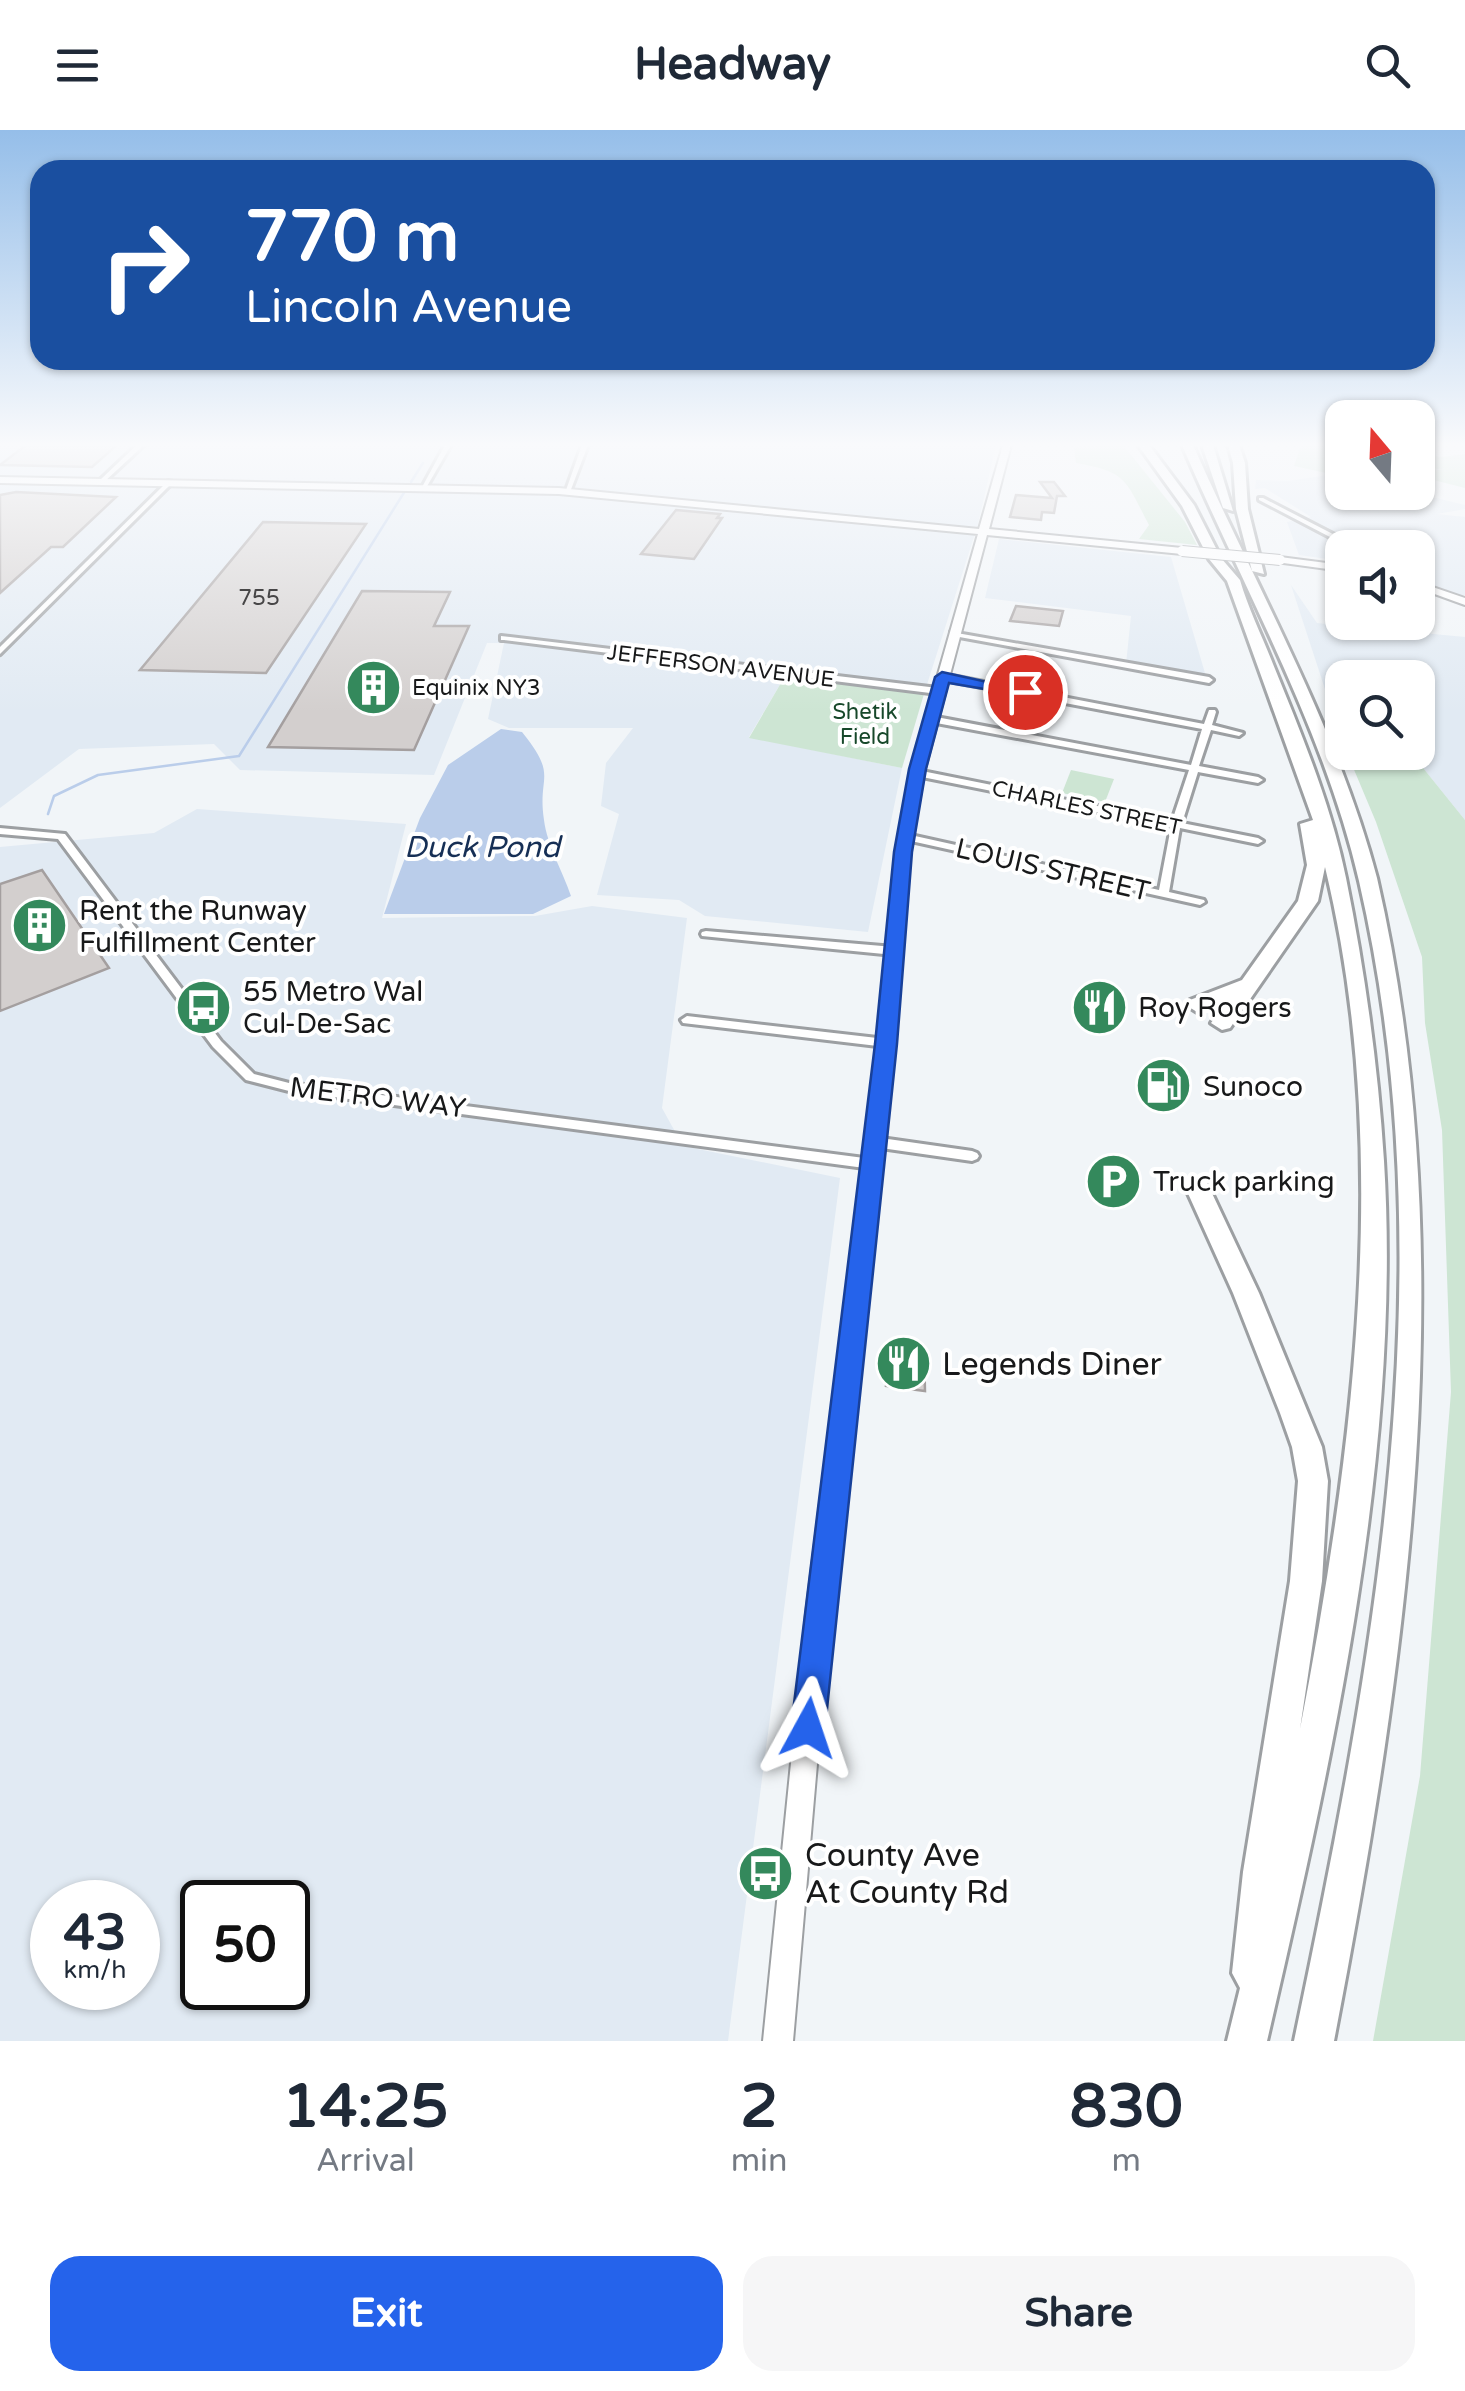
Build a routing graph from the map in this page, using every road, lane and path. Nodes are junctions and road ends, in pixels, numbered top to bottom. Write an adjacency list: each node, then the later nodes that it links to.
1 (118, 534): 16 (street)
2 (983, 534): 14 (main road)
3 (1017, 534): 9 (main road, bridge)
4 (1203, 534): 10 (highway)
5 (1214, 534): 10 (highway)
6 (1227, 534): 12 (highway)
7 (1239, 534): 12 (highway)
8 (1249, 534): 19 (highway)
9 (1325, 566)
10 (1233, 580): 24 (highway)
11 (1435, 591): 13 (main road)
12 (1256, 597): 19 (highway)
13 (1465, 602)
14 (954, 634): 17 (street); 18 (main road)
15 (504, 638): 18 (street, JEFFERSON AVENUE)
16 (0, 652)
17 (1208, 680)
18 (940, 684): 21 (main road); 22 (street, JEFFERSON AVENUE)
19 (1301, 702): 46 (highway)
20 (1212, 712): 22 (street)
21 (931, 719): 25 (street); 26 (main road)
22 (1205, 724): 23 (street, JEFFERSON AVENUE); 25 (street)
23 (1239, 733)
24 (1301, 761): 36 (highway); 45 (highway)
25 (1194, 768): 27 (street); 28 (street)
26 (917, 773): 28 (street, CHARLES STREET); 30 (main road)
27 (1258, 780)
28 (1176, 825): 31 (street, CHARLES STREET); 32 (street)
29 (0, 831): 41 (street, METRO WAY)
30 (906, 837): 32 (street, LOUIS STREET); 35 (main road)
31 (1258, 841)
32 (1164, 894): 33 (street, LOUIS STREET)
33 (1200, 902)
34 (706, 934): 35 (street)
35 (894, 951): 40 (main road)
36 (1250, 984): 37 (highway); 39 (highway)
37 (1197, 1005)
38 (687, 1020): 40 (street)
39 (1222, 1023)
40 (886, 1044): 41 (main road)
41 (873, 1153): 42 (street, METRO WAY); 44 (main road)
42 (972, 1156)
43 (1198, 1189): 45 (highway)
44 (780, 2041)
45 (1246, 2041)
46 (1314, 2041)

